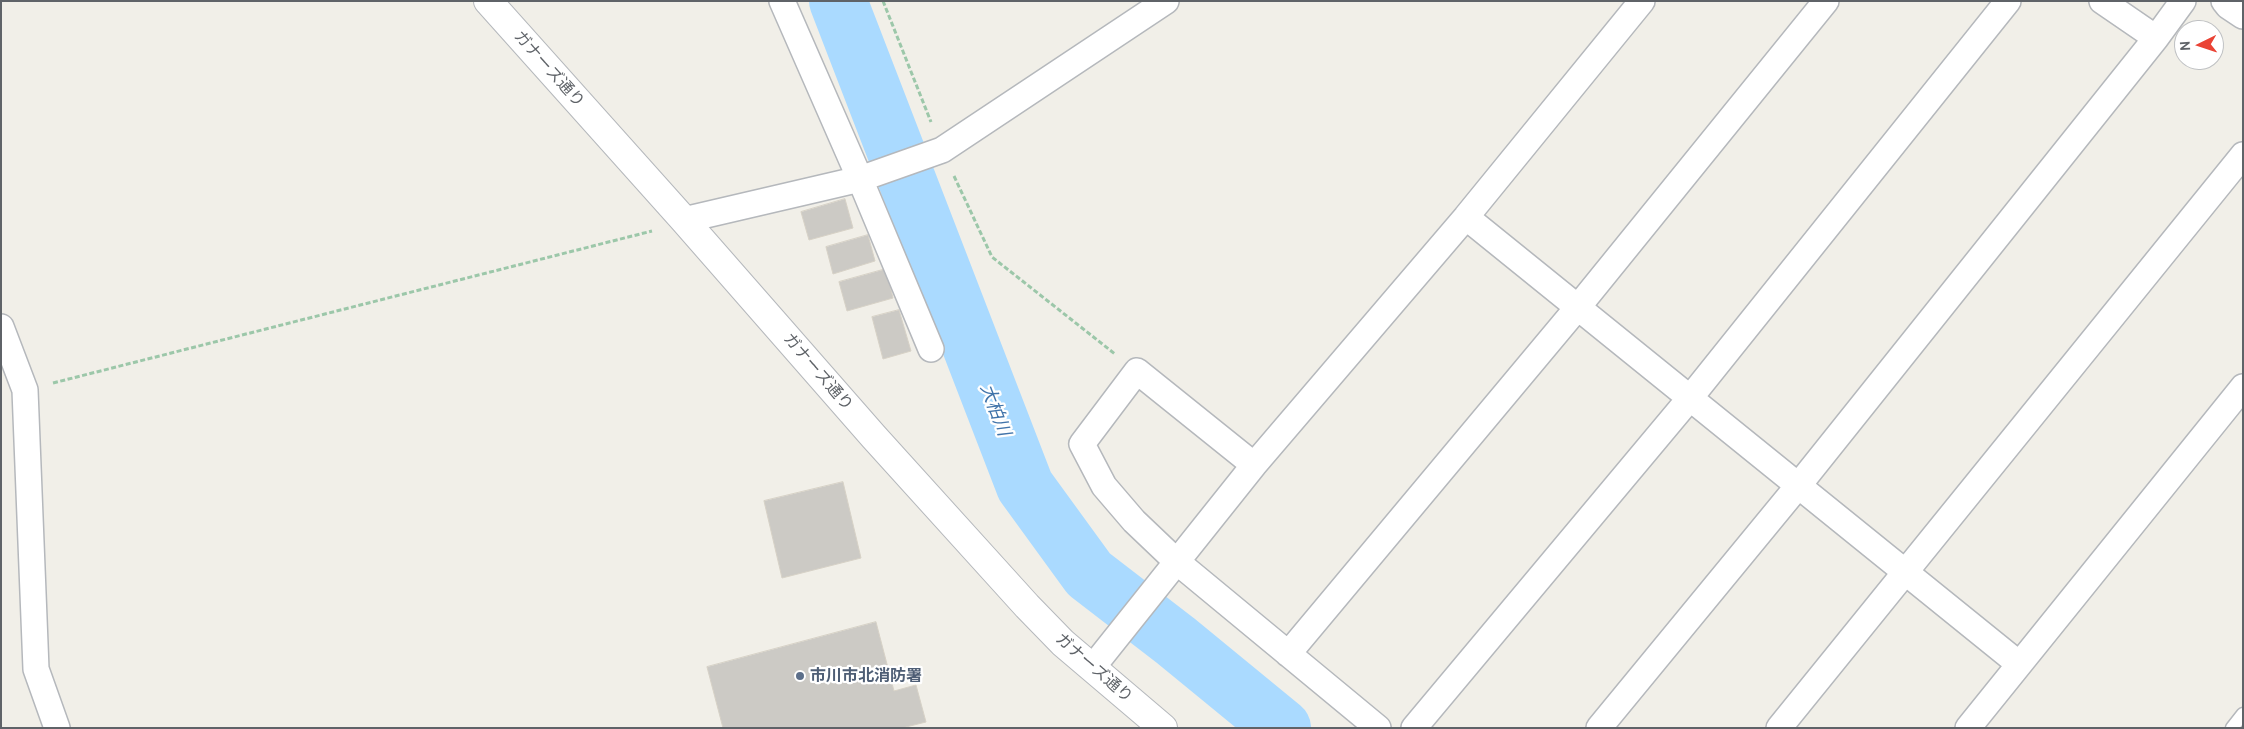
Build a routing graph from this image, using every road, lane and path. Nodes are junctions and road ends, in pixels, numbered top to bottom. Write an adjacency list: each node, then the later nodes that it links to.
1 (488, 1): 17 (street, ガナーズ通り)
2 (782, 1): 15 (street)
3 (883, 1): 13 (path)
4 (1166, 1): 13 (street)
5 (1642, 1): 16 (street)
6 (1826, 1): 18 (street)
7 (2008, 1): 24 (street)
8 (2102, 1): 12 (street)
9 (2183, 1): 12 (street)
10 (2224, 1): 11 (street)
11 (2243, 16)
12 (2156, 38): 26 (street)
13 (942, 150): 15 (street); 21 (path)
14 (2243, 154): 28 (street)
15 (860, 179): 17 (street); 20 (street)
16 (1466, 218): 18 (street); 25 (street)
17 (684, 220): 23 (path); 30 (street, ガナーズ通り)
18 (1578, 308): 24 (street); 29 (street)
19 (1, 326): 23 (street)
20 (931, 349)
21 (1138, 371): 25 (street); 27 (street)
22 (2243, 387): 31 (street)
23 (25, 390): 33 (street)
24 (1690, 398): 26 (street); 36 (street)
25 (1254, 466): 27 (street)
26 (1798, 486): 28 (street); 37 (street)
27 (1170, 570): 29 (street); 30 (street)
28 (1904, 572): 31 (street); 38 (street)
29 (1288, 654): 35 (street)
30 (1100, 658): 34 (street, ガナーズ通り)
31 (2019, 664): 39 (street)
32 (2243, 714): 40 (lane)
33 (57, 728)
34 (1163, 728)
35 (1378, 728)
36 (1414, 728)
37 (1599, 728)
38 (1779, 728)
39 (1968, 728)
40 (2232, 728)

